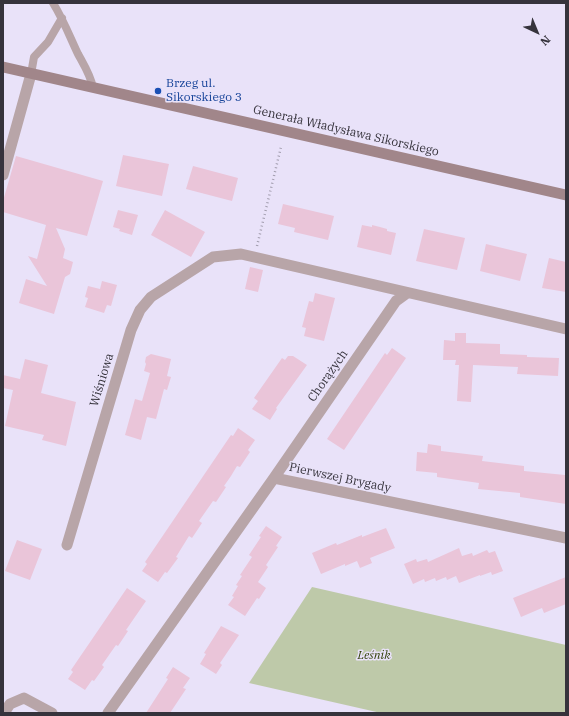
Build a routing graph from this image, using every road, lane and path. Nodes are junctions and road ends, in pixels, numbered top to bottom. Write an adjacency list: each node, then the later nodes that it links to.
1 (54, 3): 2 (lane)
2 (62, 18): 4 (lane); 5 (lane)
3 (3, 67): 4 (main road, Generała Władysława Sikorskiego)
4 (31, 74): 5 (main road, Generała Władysława Sikorskiego); 7 (street)
5 (94, 88): 8 (main road, Generała Władysława Sikorskiego)
6 (281, 147): 9 (path)
7 (3, 175)
8 (566, 195)
9 (254, 257): 10 (street); 14 (street, Wiśniowa)
10 (407, 293): 11 (street); 12 (street, Chorążych)
11 (566, 329)
12 (274, 478): 13 (street, Pierwszej Brygady); 17 (street, Pierwszej Brygady)
13 (566, 538)
14 (67, 545)
15 (4, 713): 16 (street)
16 (52, 713)
17 (108, 713)

